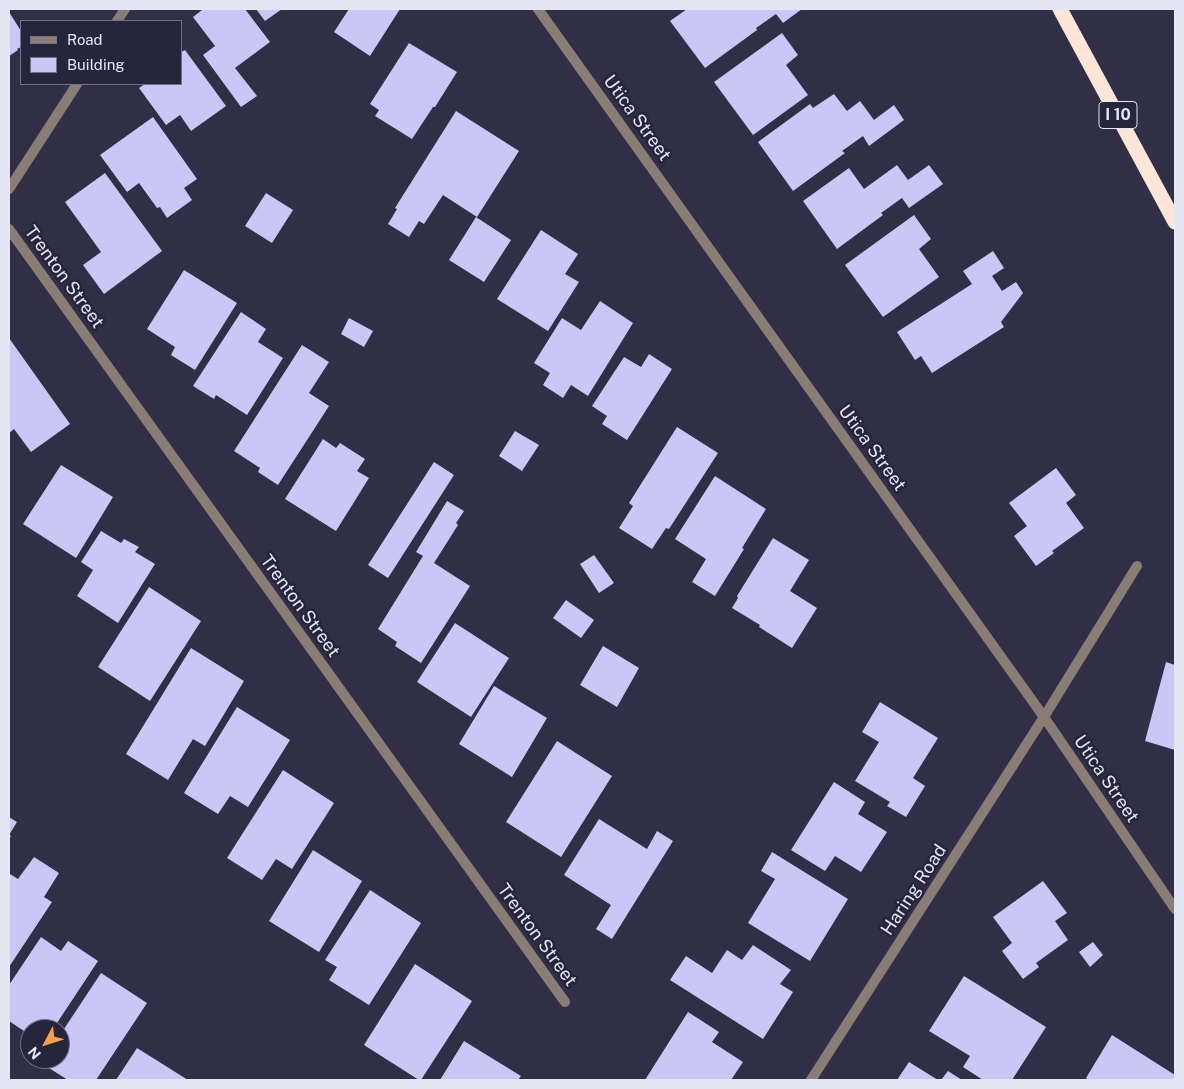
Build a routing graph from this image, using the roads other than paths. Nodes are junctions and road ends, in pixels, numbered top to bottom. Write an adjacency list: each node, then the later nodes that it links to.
1 (125, 9): 4 (street)
2 (538, 9): 10 (street, Utica Street)
3 (1060, 9): 7 (highway, I 10)
4 (118, 20)
5 (76, 85): 6 (street)
6 (9, 189)
7 (1175, 222)
8 (9, 229): 12 (street, Trenton Street)
9 (1137, 566): 10 (street, Haring Road)
10 (1044, 717): 11 (street, Utica Street); 13 (street, Haring Road)
11 (1175, 909)
12 (565, 1002)
13 (811, 1080)

